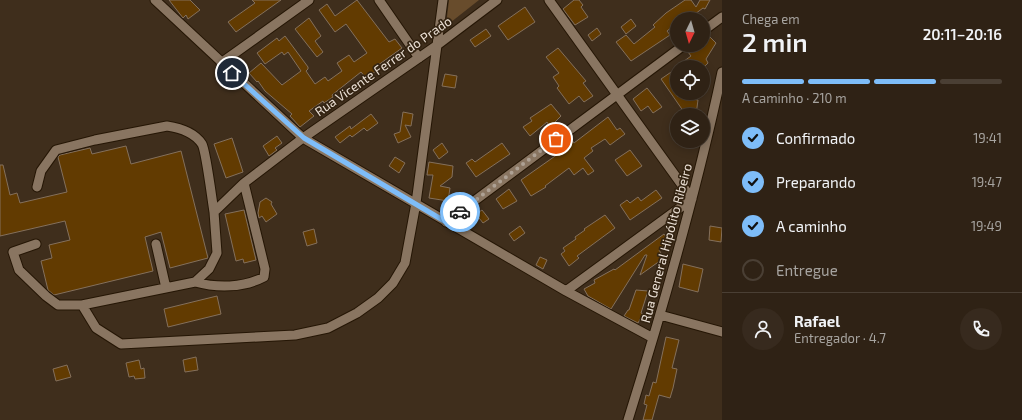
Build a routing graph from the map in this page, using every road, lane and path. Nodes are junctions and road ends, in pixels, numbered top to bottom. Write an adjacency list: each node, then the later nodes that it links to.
1 (155, 0): 12 (street)
2 (309, 0): 12 (street)
3 (379, 0): 11 (street)
4 (443, 0): 9 (street)
5 (497, 0): 9 (street, Rua Vicente Ferrer do Prado)
6 (549, 0): 15 (street)
7 (722, 17): 8 (street)
8 (710, 26)
9 (436, 46): 11 (street, Rua Vicente Ferrer do Prado); 20 (street)
10 (674, 52): 15 (street)
11 (419, 58): 16 (street, Rua Vicente Ferrer do Prado)
12 (222, 64): 16 (street)
13 (722, 72): 14 (street, Rua General Hipólito Ribeiro)
14 (721, 82): 19 (street, Rua General Hipólito Ribeiro)
15 (616, 94): 19 (street); 22 (street)
16 (304, 138): 17 (street, Rua Vicente Ferrer do Prado); 20 (street)
17 (244, 183): 21 (street, Rua Vicente Ferrer do Prado); 25 (street)
18 (36, 187): 21 (street)
19 (692, 199): 27 (street); 29 (street, Rua General Hipólito Ribeiro)
20 (416, 203): 22 (street); 28 (street)
21 (214, 212): 25 (street)
22 (446, 222): 27 (street)
23 (36, 244): 28 (street)
24 (156, 244): 26 (street)
25 (195, 282): 26 (street)
26 (166, 288): 28 (street)
27 (566, 291): 31 (street)
28 (82, 306)
29 (660, 315): 30 (street); 31 (street, Rua General Hipólito Ribeiro)
30 (722, 332)
31 (654, 338): 32 (street, Rua General Hipólito Ribeiro)
32 (628, 420)

